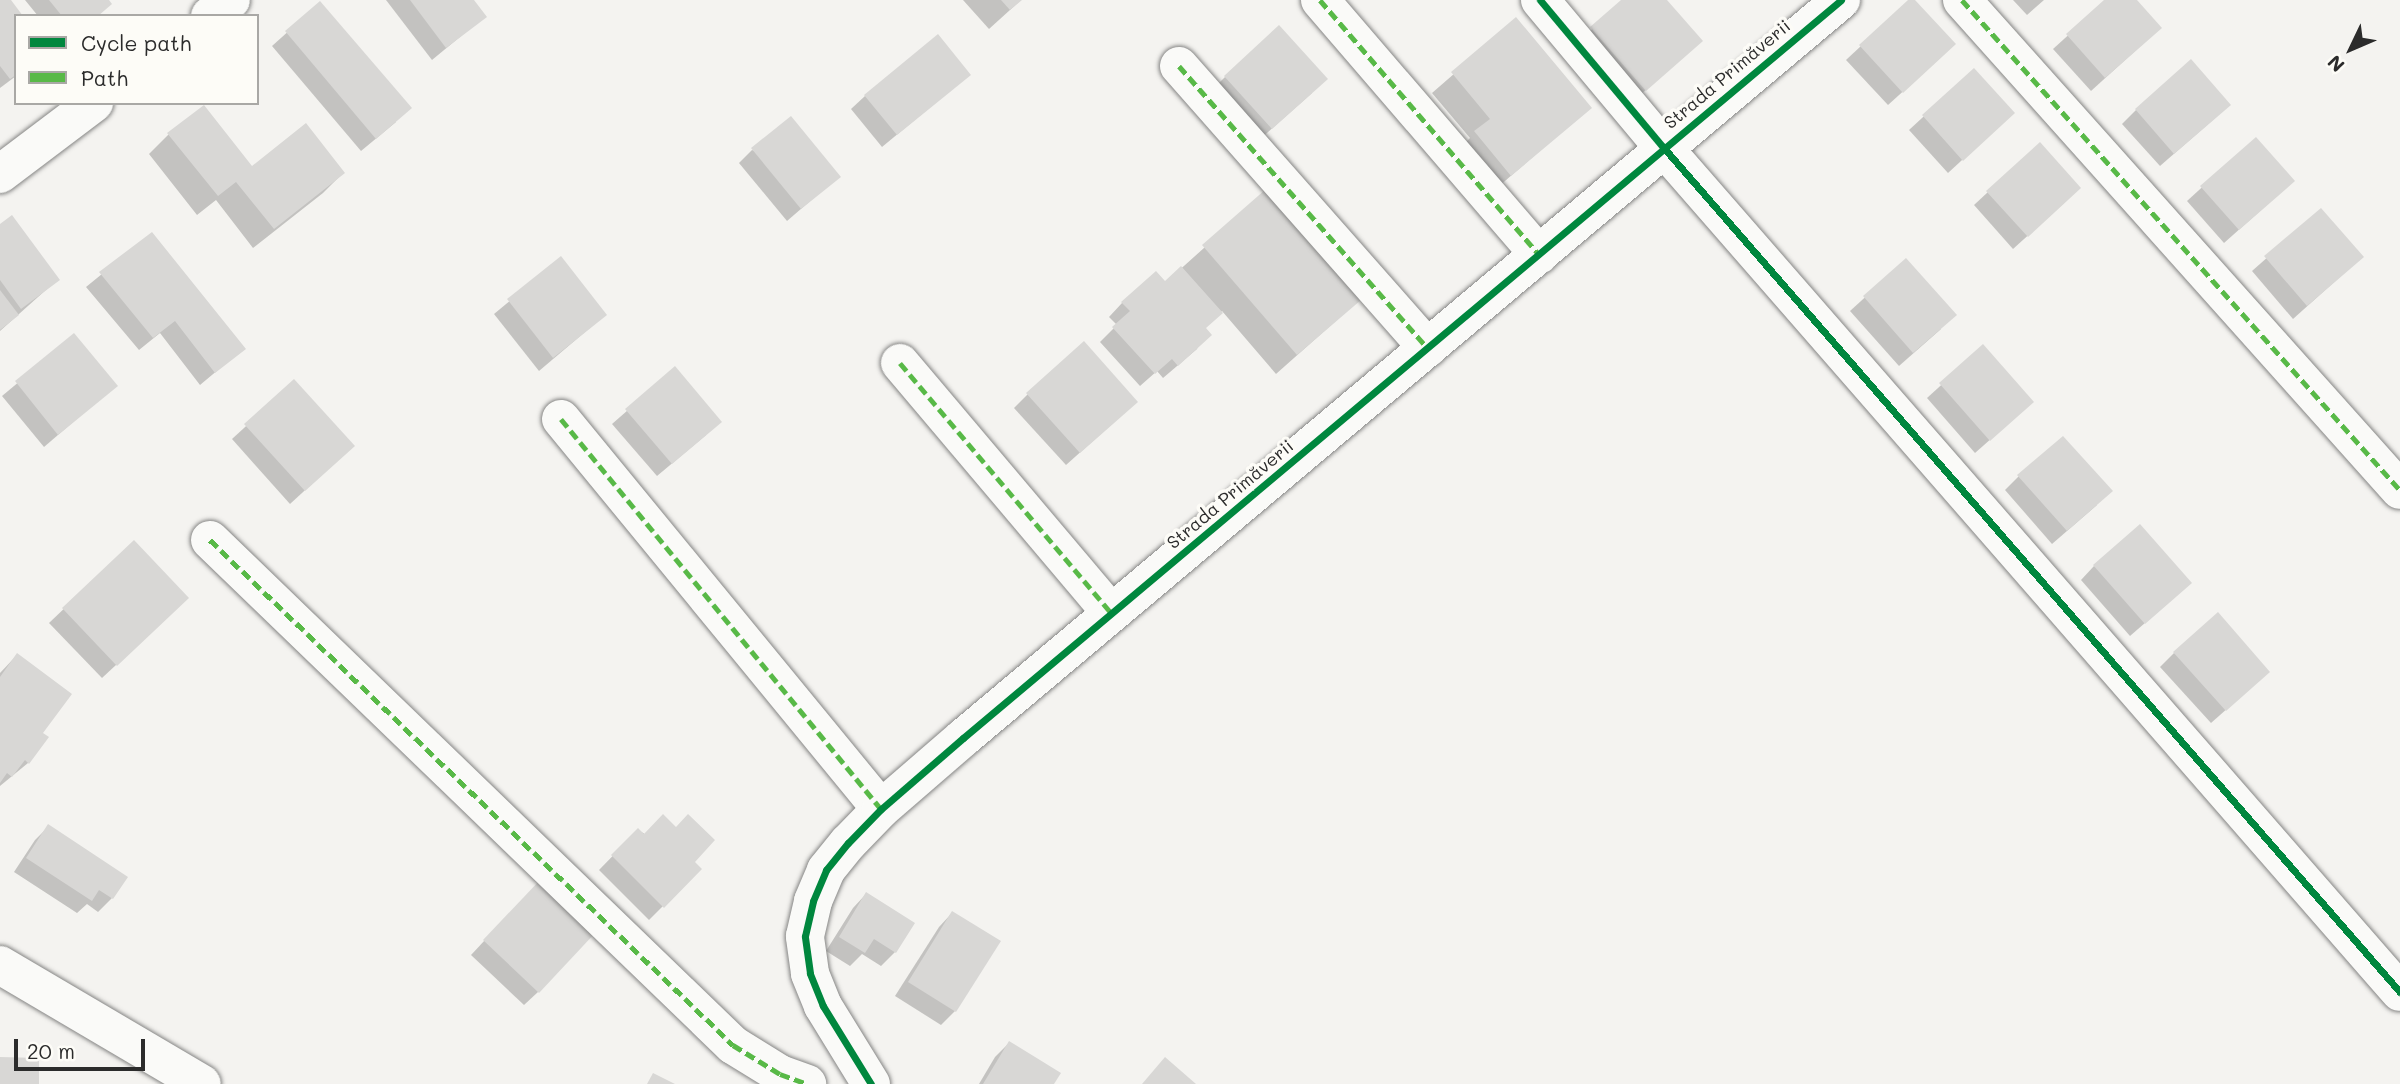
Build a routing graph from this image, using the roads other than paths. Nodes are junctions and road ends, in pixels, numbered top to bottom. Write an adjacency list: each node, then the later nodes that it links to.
1 (231, 0): 6 (street)
2 (1320, 0): 11 (street)
3 (1540, 0): 9 (street)
4 (1841, 0): 9 (street, Strada Primăverii)
5 (1962, 0): 15 (street)
6 (213, 14)
7 (1179, 66): 12 (street)
8 (91, 105): 10 (street)
9 (1663, 147): 11 (street, Strada Primăverii); 20 (street)
10 (0, 174)
11 (1539, 255): 12 (street, Strada Primăverii)
12 (1428, 348): 17 (street, Strada Primăverii)
13 (900, 363): 17 (street)
14 (561, 419): 18 (street)
15 (2400, 491)
16 (210, 540): 22 (street)
17 (1111, 613): 18 (street, Strada Primăverii)
18 (881, 809): 24 (street, Strada Primăverii)
19 (0, 965): 21 (street)
20 (2400, 992)
21 (202, 1084)
22 (807, 1084)
23 (863, 1084): 24 (street)
24 (870, 1084)

